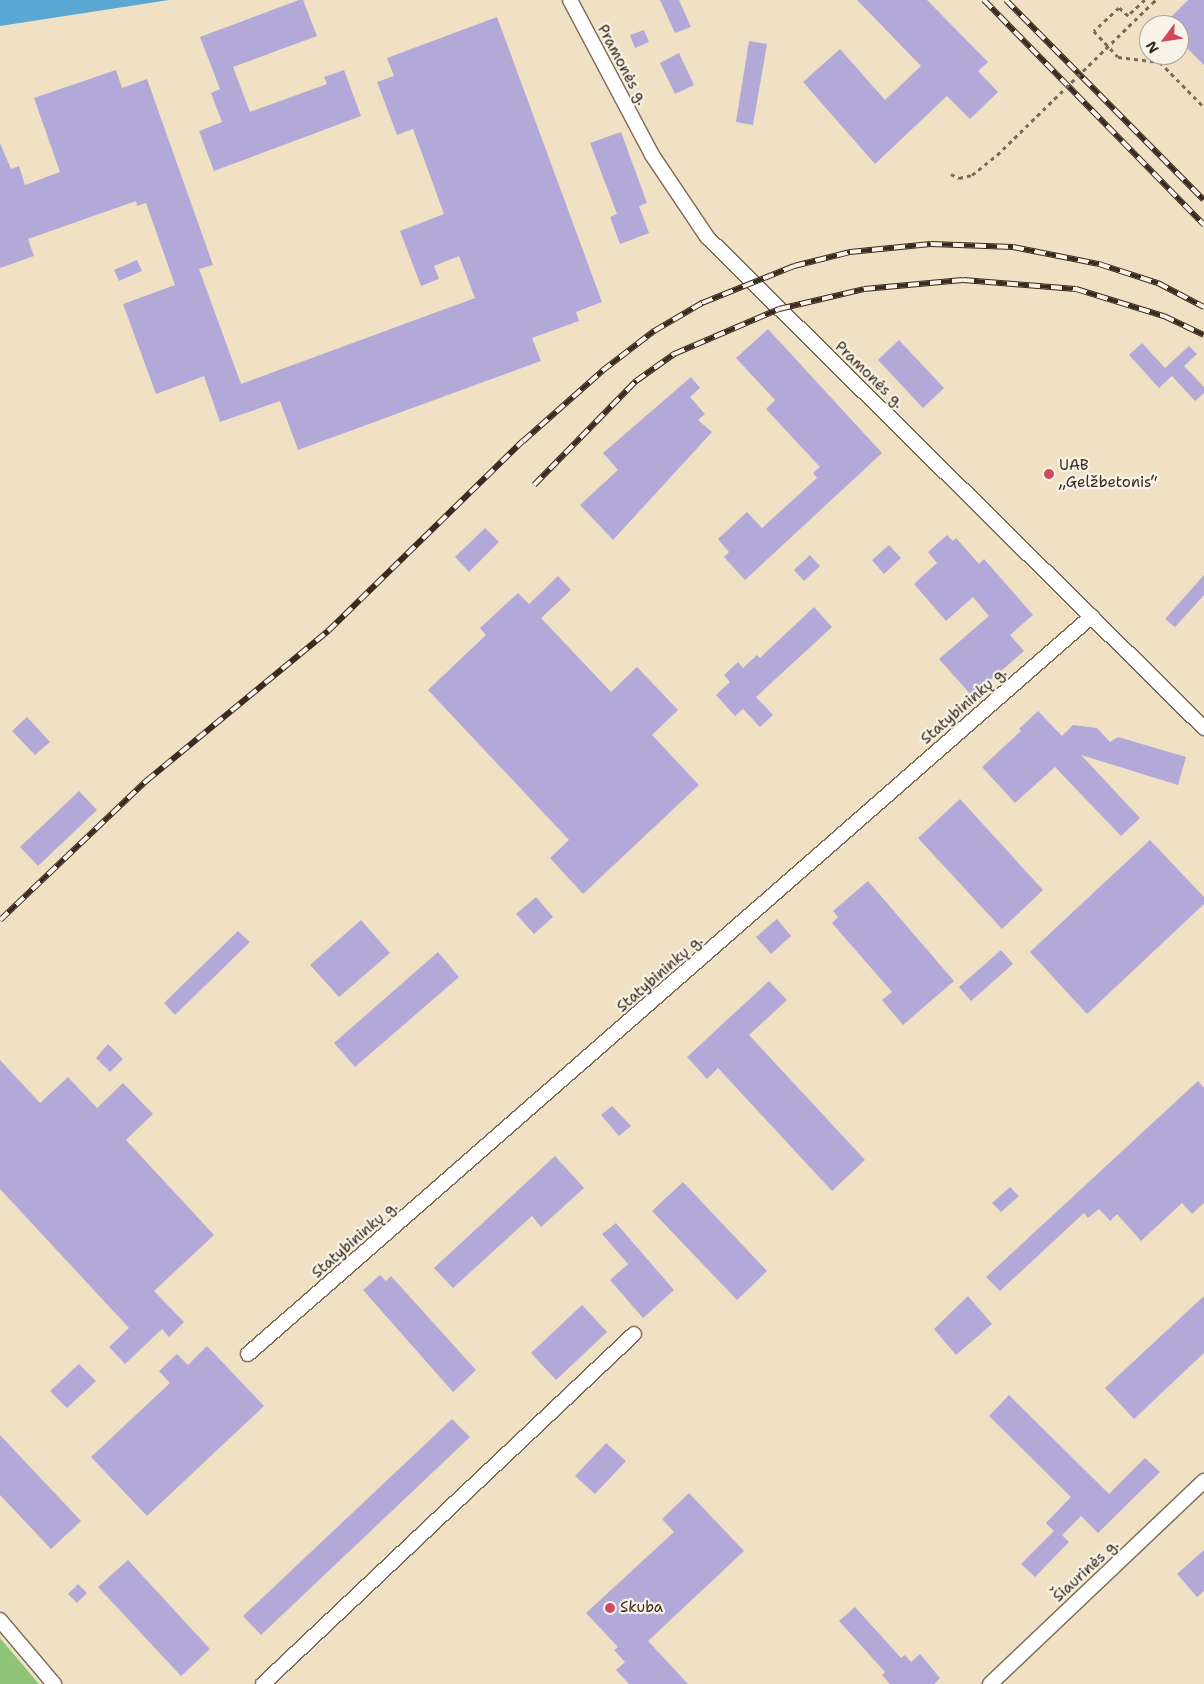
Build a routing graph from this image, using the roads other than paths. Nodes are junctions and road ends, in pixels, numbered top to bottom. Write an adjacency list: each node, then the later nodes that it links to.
1 (570, 0): 2 (street, Pramonės g.)
2 (1092, 616): 3 (street, Pramonės g.); 5 (street, Statybininkų g.)
3 (1204, 728)
4 (634, 1334): 9 (street)
5 (248, 1354)
6 (1204, 1481): 10 (street, Šiaurinės g.)
7 (0, 1620): 8 (street)
8 (54, 1684)
9 (263, 1684)
10 (990, 1684)

